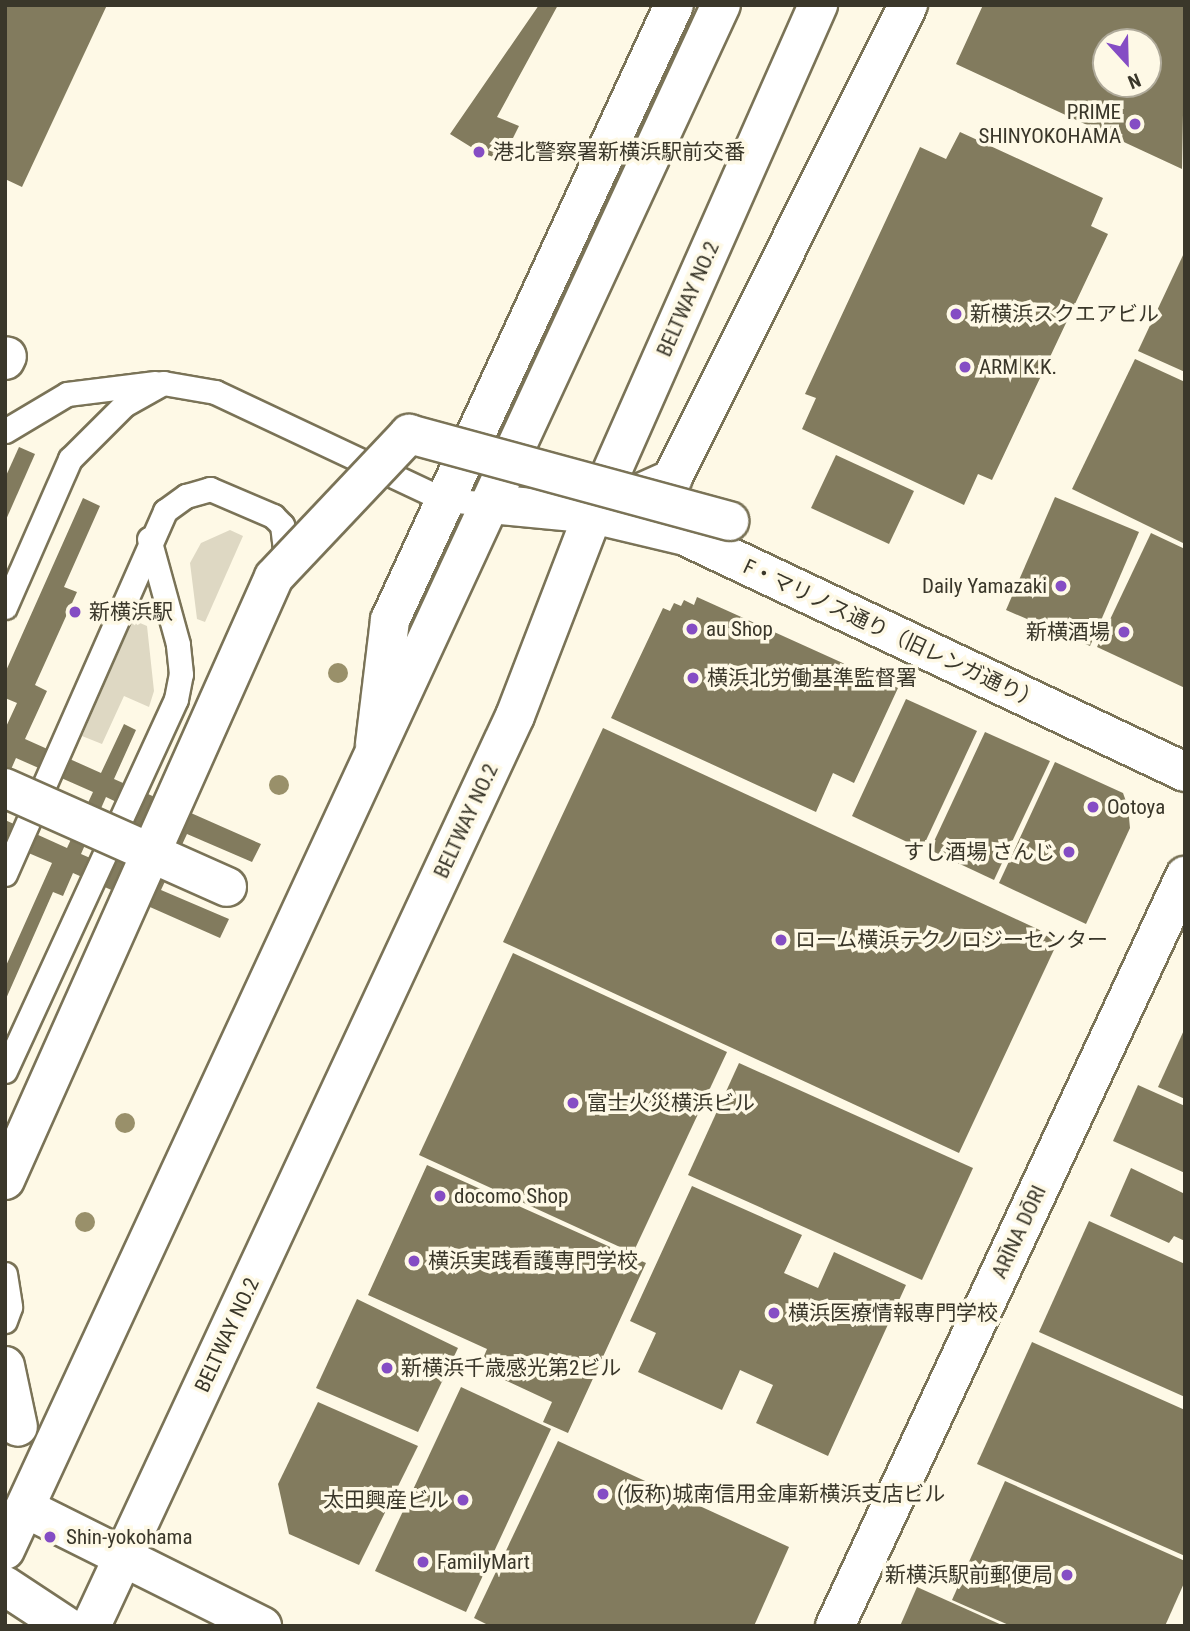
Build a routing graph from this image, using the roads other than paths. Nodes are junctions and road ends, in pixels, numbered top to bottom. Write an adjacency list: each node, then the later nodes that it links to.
1 (674, 5): 7 (street)
2 (721, 5): 8 (street)
3 (818, 5): 9 (street, BELTWAY NO.2)
4 (908, 5): 9 (street)
5 (163, 383): 6 (lane); 7 (lane); 12 (lane)
6 (5, 431)
7 (446, 500): 8 (lane); 13 (street)
8 (491, 504): 9 (street, F・マリノス通り（旧レンガ通り）); 13 (street)
9 (593, 514): 14 (street, F・マリノス通り（旧レンガ通り）); 29 (street, BELTWAY NO.2)
10 (729, 521): 16 (street, bridge)
11 (149, 539): 17 (lane); 20 (lane); 22 (lane)
12 (5, 607)
13 (375, 749): 27 (street)
14 (1185, 772)
15 (5, 788): 16 (street, bridge)
16 (150, 853): 19 (street, bridge); 21 (street, bridge)
17 (5, 874)
18 (1185, 876): 34 (street, ARĪNA DŌRI)
19 (227, 887)
20 (5, 1071)
21 (5, 1180)
22 (5, 1198)
23 (5, 1274): 24 (lane)
24 (5, 1321)
25 (5, 1366): 26 (street)
26 (18, 1427)
27 (15, 1504): 28 (street); 29 (street)
28 (5, 1550)
29 (124, 1557): 32 (street, BELTWAY NO.2); 33 (street)
30 (5, 1586): 31 (street)
31 (66, 1626)
32 (91, 1626)
33 (262, 1626)
34 (835, 1626)

